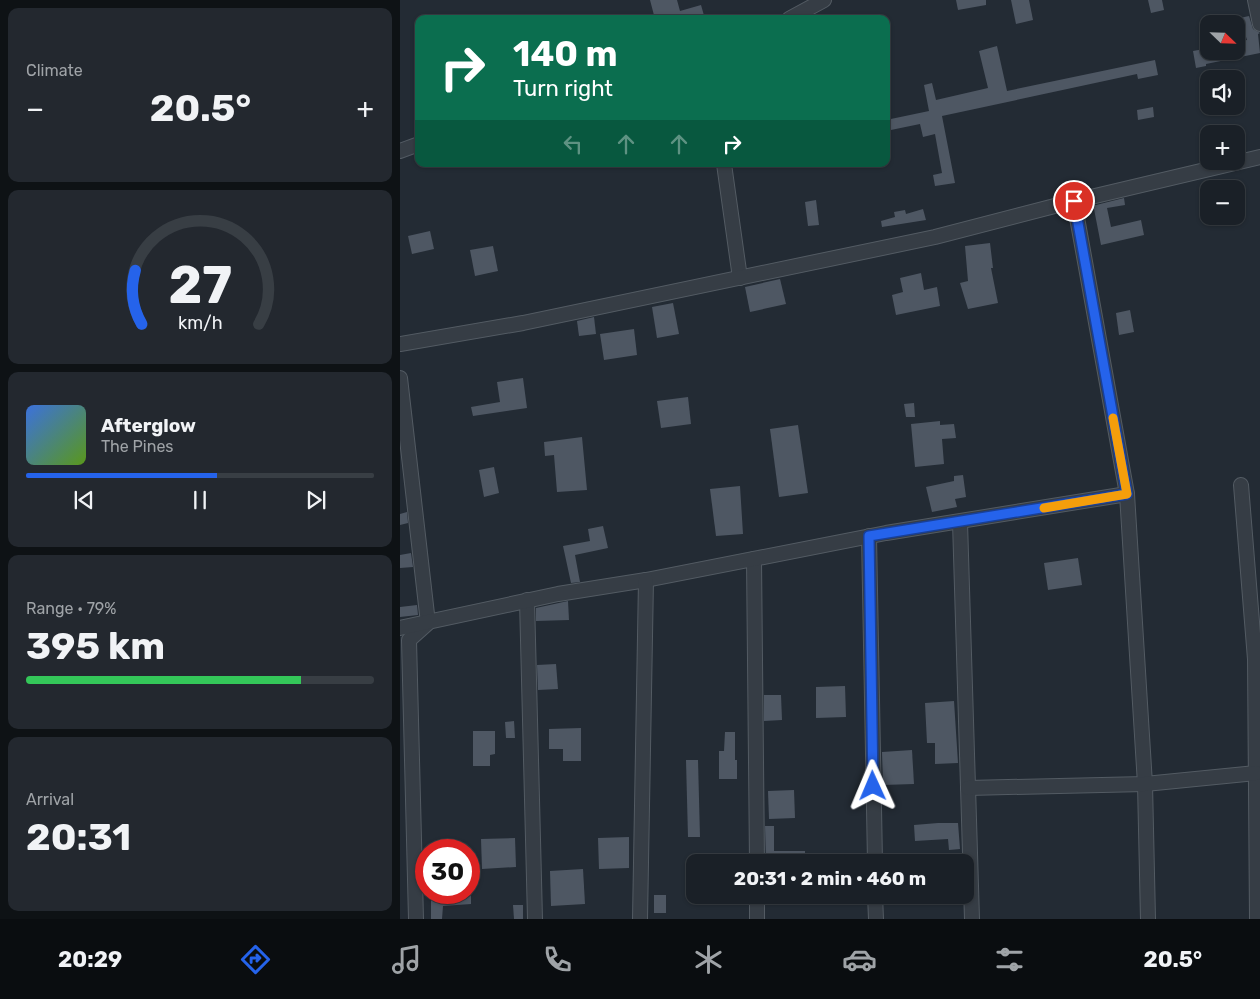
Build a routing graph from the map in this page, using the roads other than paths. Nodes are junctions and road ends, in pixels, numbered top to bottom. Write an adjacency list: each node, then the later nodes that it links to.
1 (824, 0): 3 (street)
2 (1255, 0): 4 (street)
3 (796, 15)
4 (1260, 24)
5 (415, 145): 6 (street)
6 (400, 151)
7 (1260, 157): 9 (street)
8 (724, 167): 10 (street)
9 (1074, 201): 10 (street); 14 (street)
10 (740, 278): 11 (street)
11 (400, 344)
12 (400, 378): 20 (street)
13 (1241, 485): 22 (street)
14 (1127, 494): 15 (street); 24 (street)
15 (960, 522): 16 (street); 25 (street)
16 (869, 536): 17 (street); 27 (street)
17 (754, 559): 18 (street); 26 (street)
18 (646, 580): 19 (street); 32 (street)
19 (526, 600): 20 (street); 31 (street)
20 (428, 623): 21 (street); 30 (street)
21 (400, 628)
22 (1257, 659): 23 (street)
23 (1256, 773): 24 (street); 37 (street)
24 (1144, 784): 25 (street); 36 (street)
25 (968, 788): 35 (street)
26 (756, 854)
27 (875, 854)
28 (757, 904): 33 (street)
29 (875, 904): 34 (street)
30 (416, 919)
31 (534, 919)
32 (640, 919)
33 (757, 919)
34 (876, 919)
35 (972, 919)
36 (1148, 919)
37 (1257, 919)

